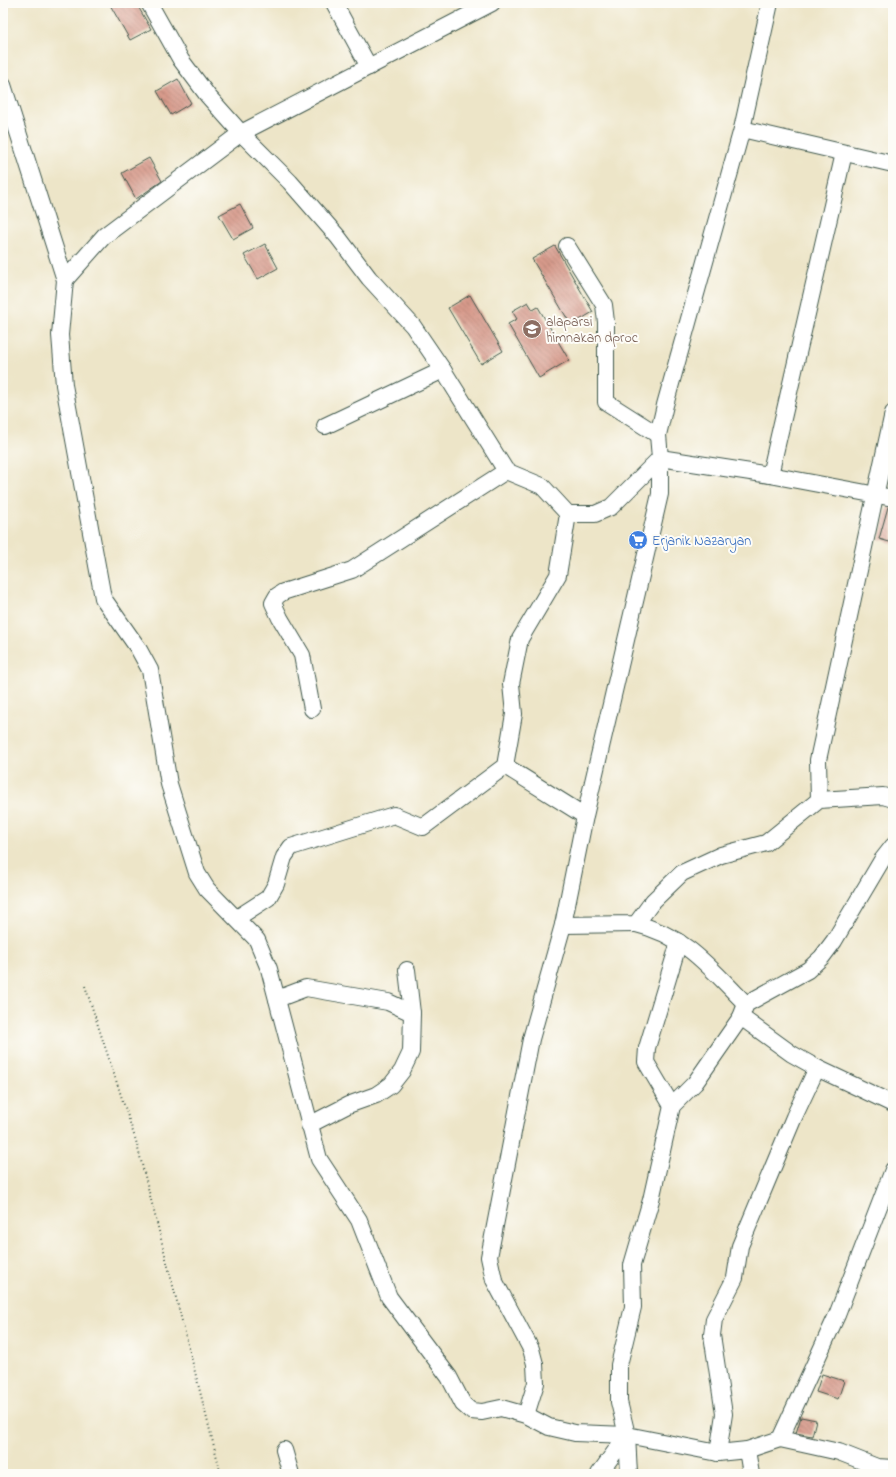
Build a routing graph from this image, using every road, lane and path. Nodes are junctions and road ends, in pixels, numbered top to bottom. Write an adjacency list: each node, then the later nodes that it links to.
1 (149, 3): 8 (street)
2 (334, 3): 5 (street)
3 (492, 3): 5 (street)
4 (770, 3): 7 (street)
5 (370, 67): 8 (street)
6 (3, 85): 12 (street)
7 (742, 130): 9 (street); 16 (street)
8 (241, 133): 12 (street); 13 (street)
9 (844, 153): 10 (street); 19 (street)
10 (893, 164)
11 (567, 246): 16 (street)
12 (65, 280): 29 (street)
13 (443, 370): 15 (street); 18 (street)
14 (893, 413): 20 (street)
15 (324, 426)
16 (658, 435): 17 (street)
17 (660, 458): 19 (street); 22 (street); 27 (street)
18 (506, 470): 22 (street); 23 (street)
19 (770, 475): 20 (street)
20 (876, 495): 21 (street); 26 (street)
21 (893, 498)
22 (568, 514): 24 (street)
23 (312, 709)
24 (505, 766): 27 (street); 29 (street)
25 (893, 799): 26 (street)
26 (818, 800): 30 (street)
27 (585, 816): 31 (street)
28 (893, 846): 36 (street)
29 (236, 918): 35 (street)
30 (636, 924): 31 (street); 32 (street)
31 (563, 925): 43 (street)
32 (679, 942): 36 (street); 40 (street)
33 (407, 970): 37 (street)
34 (85, 986): 50 (path)
35 (277, 999): 37 (street); 41 (street)
36 (743, 1010): 38 (street); 40 (street)
37 (412, 1013): 41 (street)
38 (816, 1068): 39 (street); 48 (street)
39 (893, 1104)
40 (672, 1106): 44 (street)
41 (309, 1125): 43 (street)
42 (893, 1170): 45 (street)
43 (526, 1414): 44 (street)
44 (627, 1435): 48 (street); 52 (street); 53 (street)
45 (780, 1439): 47 (street); 49 (street)
46 (284, 1450): 51 (street)
47 (747, 1450): 48 (street); 54 (street)
48 (718, 1453)
49 (893, 1468)
50 (220, 1474)
51 (291, 1474)
52 (599, 1474)
53 (629, 1474)
54 (751, 1474)

